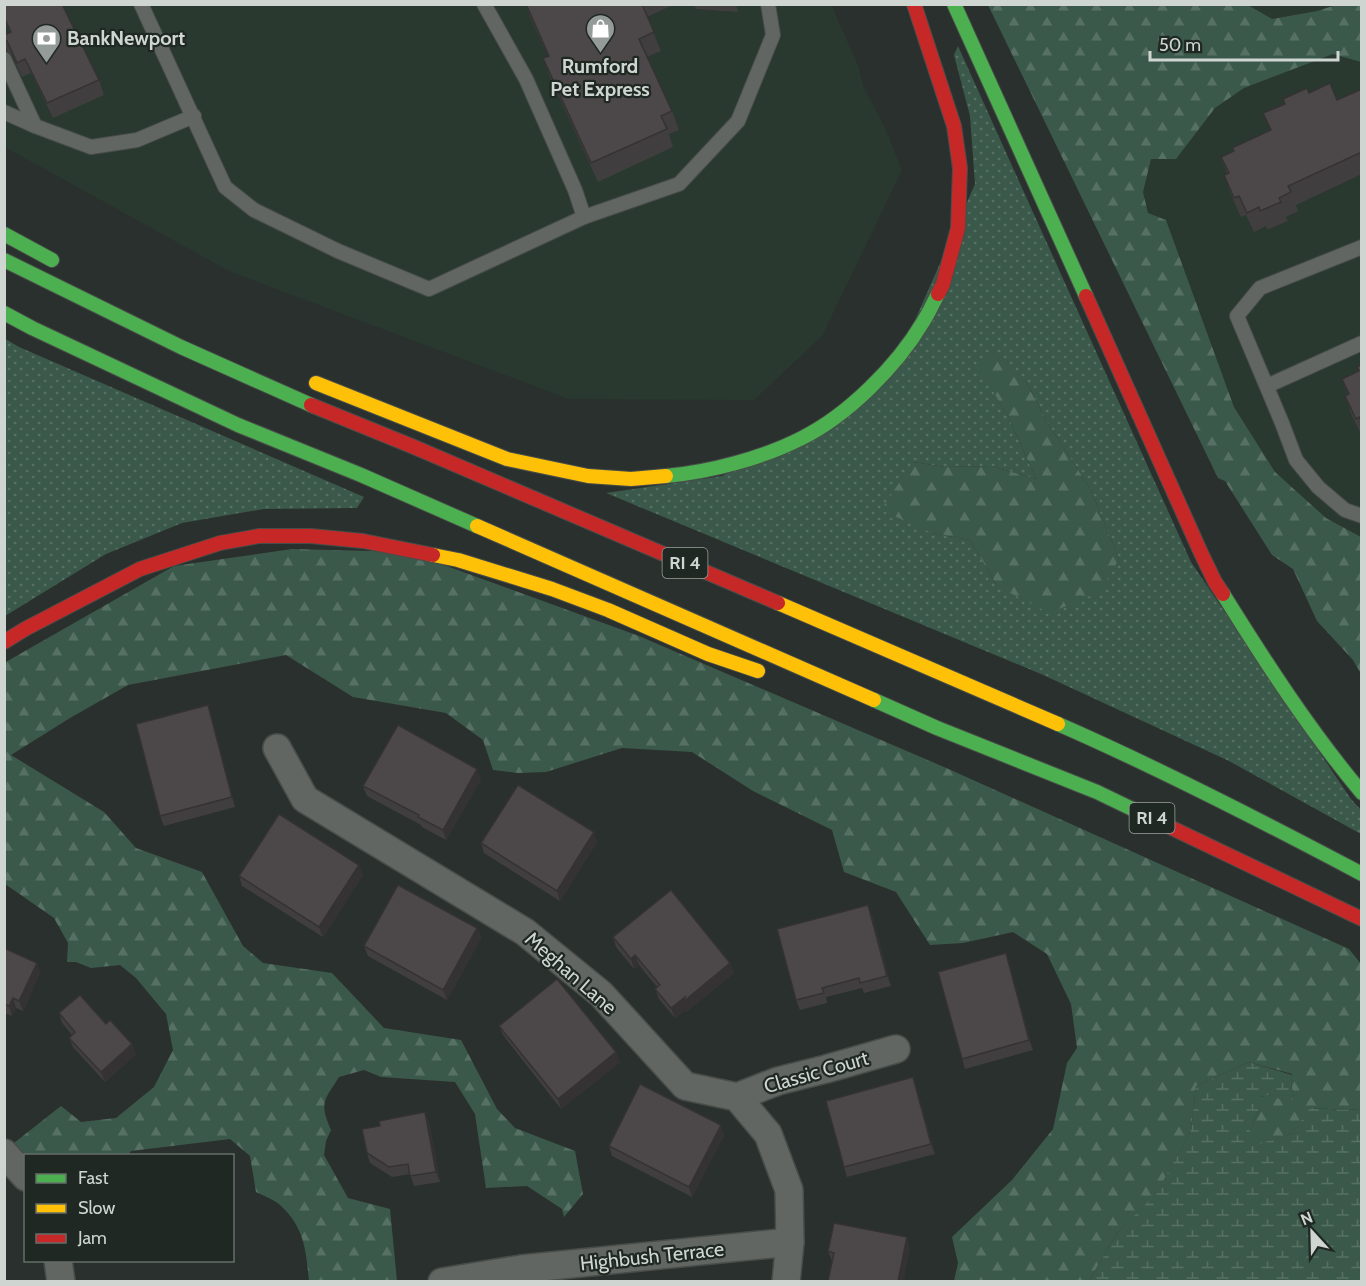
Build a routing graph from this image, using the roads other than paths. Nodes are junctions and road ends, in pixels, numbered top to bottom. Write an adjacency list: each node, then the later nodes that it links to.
1 (141, 4): 8 (lane)
2 (484, 4): 10 (lane)
3 (768, 4): 10 (lane)
4 (914, 4): 17 (highway)
5 (954, 4): 25 (highway)
6 (4, 59): 9 (lane)
7 (4, 112): 9 (lane)
8 (194, 116): 9 (lane); 10 (lane)
9 (35, 126)
10 (584, 217)
11 (4, 234): 14 (highway)
12 (1362, 247): 18 (lane)
13 (4, 260): 26 (highway, RI 4)
14 (64, 267)
15 (4, 313): 23 (highway, RI 4)
16 (1362, 343): 18 (lane)
17 (305, 378)
18 (1266, 386): 19 (lane)
19 (1362, 516)
20 (4, 642): 21 (highway)
21 (773, 675)
22 (817, 690): 23 (highway)
23 (938, 728): 27 (highway, RI 4)
24 (277, 747): 29 (street, Meghan Lane)
25 (1362, 793)
26 (1362, 874)
27 (1362, 919)
28 (896, 1048): 29 (street, Classic Court)
29 (737, 1097): 32 (street)
30 (4, 1153): 31 (street)
31 (24, 1175)
32 (790, 1242): 35 (street, Highbush Terrace); 36 (street)
33 (58, 1262): 34 (street)
34 (61, 1281)
35 (442, 1281)
36 (786, 1281)

